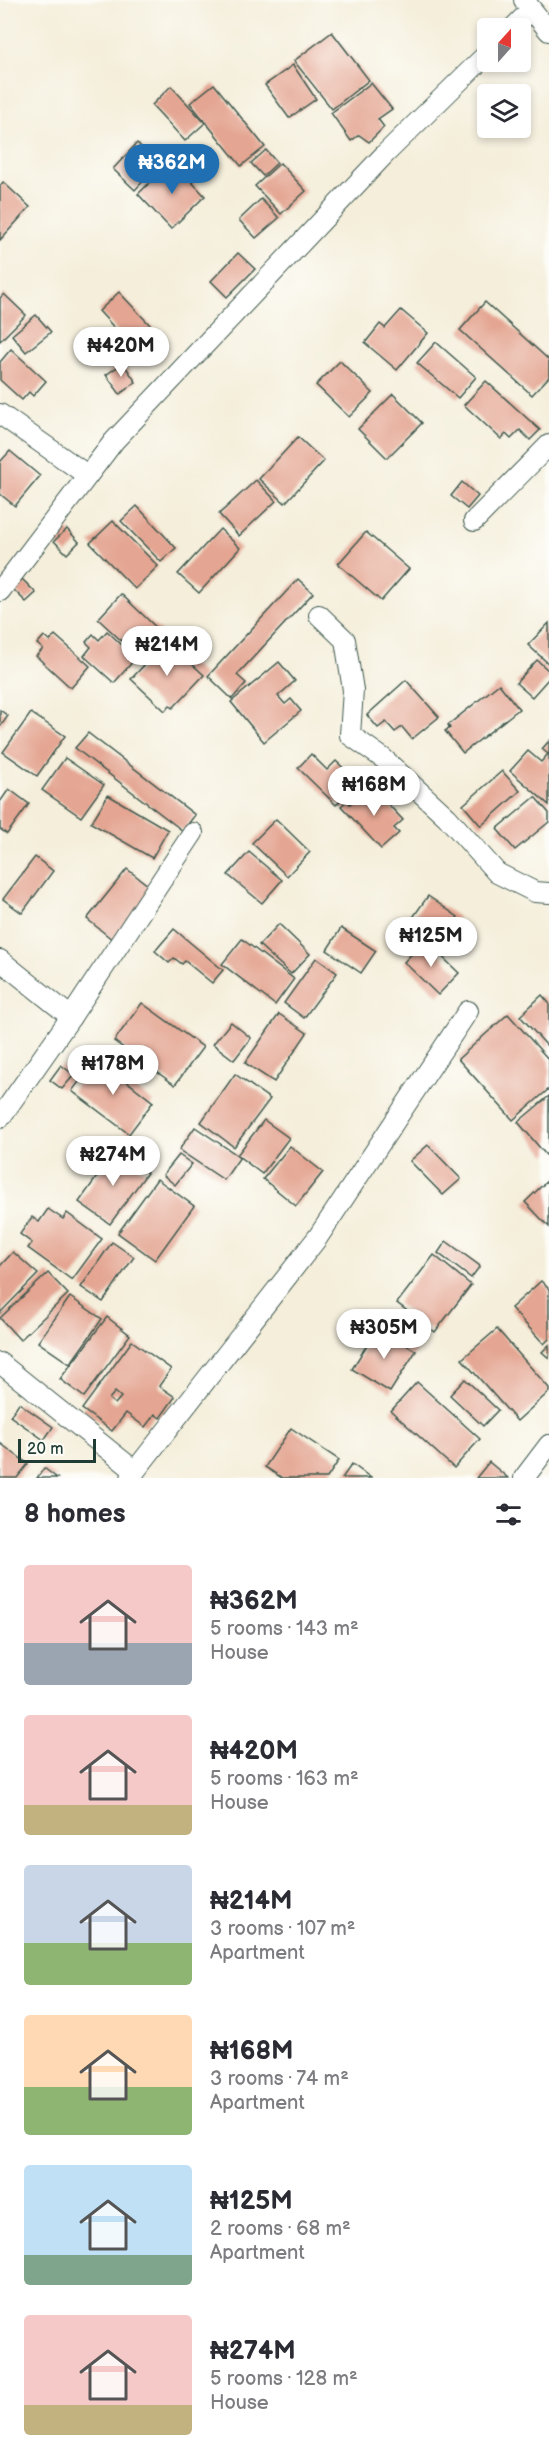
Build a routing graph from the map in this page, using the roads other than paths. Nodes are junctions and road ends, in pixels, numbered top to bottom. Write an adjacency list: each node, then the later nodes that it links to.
1 (528, 5): 2 (street); 3 (street)
2 (520, 18)
3 (549, 31)
4 (477, 64): 7 (street)
5 (0, 414): 7 (street)
6 (549, 445): 8 (street)
7 (87, 476): 9 (street)
8 (474, 521)
9 (0, 591)
10 (319, 615): 12 (street)
11 (194, 833): 15 (street)
12 (549, 893)
13 (0, 960): 15 (street)
14 (468, 1011): 19 (street)
15 (71, 1017): 16 (street)
16 (0, 1118)
17 (0, 1363): 19 (street)
18 (549, 1445): 20 (street)
19 (133, 1475)
20 (524, 1478)

